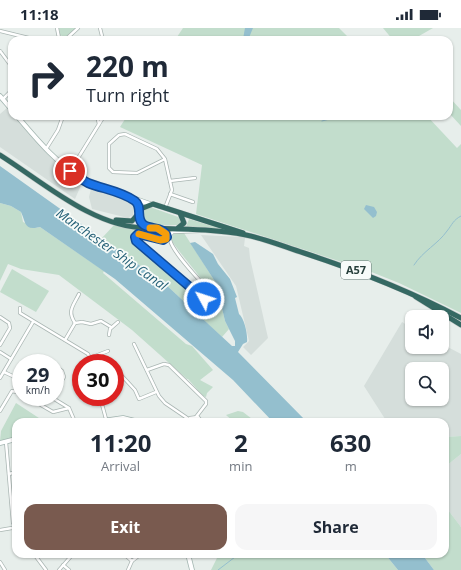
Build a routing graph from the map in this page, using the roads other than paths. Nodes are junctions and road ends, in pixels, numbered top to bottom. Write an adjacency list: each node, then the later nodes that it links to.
1 (78, 28): 4 (street)
2 (0, 31): 3 (street)
3 (21, 36)
4 (69, 36)
5 (0, 51): 6 (street)
6 (8, 62)
7 (1, 97): 8 (main road)
8 (8, 105)
9 (20, 120): 14 (main road)
10 (62, 120): 14 (street)
11 (98, 120): 13 (street)
12 (102, 120): 13 (street)
13 (99, 124): 17 (street)
14 (46, 150): 17 (main road)
15 (0, 155): 27 (highway, A57)
16 (165, 158): 16 (street); 19 (street)
17 (70, 171): 21 (main road)
18 (195, 178): 19 (street)
19 (170, 181): 20 (street)
20 (170, 194): 22 (street); 24 (street)
21 (126, 196): 23 (main road); 25 (main road)
22 (193, 202)
23 (150, 204): 24 (highway, A57); 25 (highway, A57)
24 (165, 208): 26 (highway, A57)
25 (139, 213): 27 (highway, A57); 28 (highway)
26 (180, 213): 30 (highway); 31 (highway, A57)
27 (103, 218): 28 (highway, A57)
28 (150, 228): 29 (highway, A57)
29 (157, 228): 30 (highway, A57); 32 (street)
30 (175, 230): 31 (highway, A57); 32 (street)
31 (245, 235): 34 (highway, A57)
32 (168, 240): 32 (street)
33 (79, 294): 40 (street)
34 (416, 296): 37 (highway, A57); 41 (highway, A57)
35 (20, 308): 38 (street)
36 (0, 317): 46 (street)
37 (461, 318)
38 (33, 322): 44 (street); 51 (street)
39 (118, 322): 42 (street)
40 (75, 323): 42 (street); 44 (street)
41 (461, 325)
42 (111, 327): 43 (street)
43 (109, 335)
44 (65, 340): 49 (street)
45 (134, 344): 52 (street)
46 (0, 345)
47 (108, 351): 50 (street)
48 (0, 352): 51 (street)
49 (88, 354)
50 (100, 354)
51 (11, 359): 53 (street)
52 (147, 370): 58 (street); 64 (street)
53 (4, 372): 54 (street); 55 (street)
54 (12, 376)
55 (0, 378)
56 (124, 378): 58 (street)
57 (12, 390): 63 (street)
58 (156, 392): 67 (street)
59 (64, 405): 62 (street)
60 (43, 406): 62 (street)
61 (102, 406): 66 (street)
62 (69, 408): 65 (street)
63 (0, 411)
64 (196, 417): 67 (street)
65 (73, 418)
66 (105, 418)
67 (190, 418)
68 (12, 440): 69 (main road)
69 (6, 442): 70 (main road); 72 (street)
70 (0, 443)
71 (12, 473): 72 (street)
72 (9, 474): 73 (street)
73 (12, 500)
74 (12, 528): 75 (street)
75 (0, 530)
76 (37, 558): 86 (street)
77 (69, 558): 83 (street)
78 (129, 558): 81 (street)
79 (136, 558): 81 (street)
80 (189, 558): 89 (main road)
81 (132, 561): 84 (street)
82 (0, 562): 85 (street)
83 (63, 565): 87 (street); 88 (street)
84 (128, 568)
85 (5, 570)
86 (46, 570)
87 (59, 570)
88 (70, 570)
89 (192, 570)

